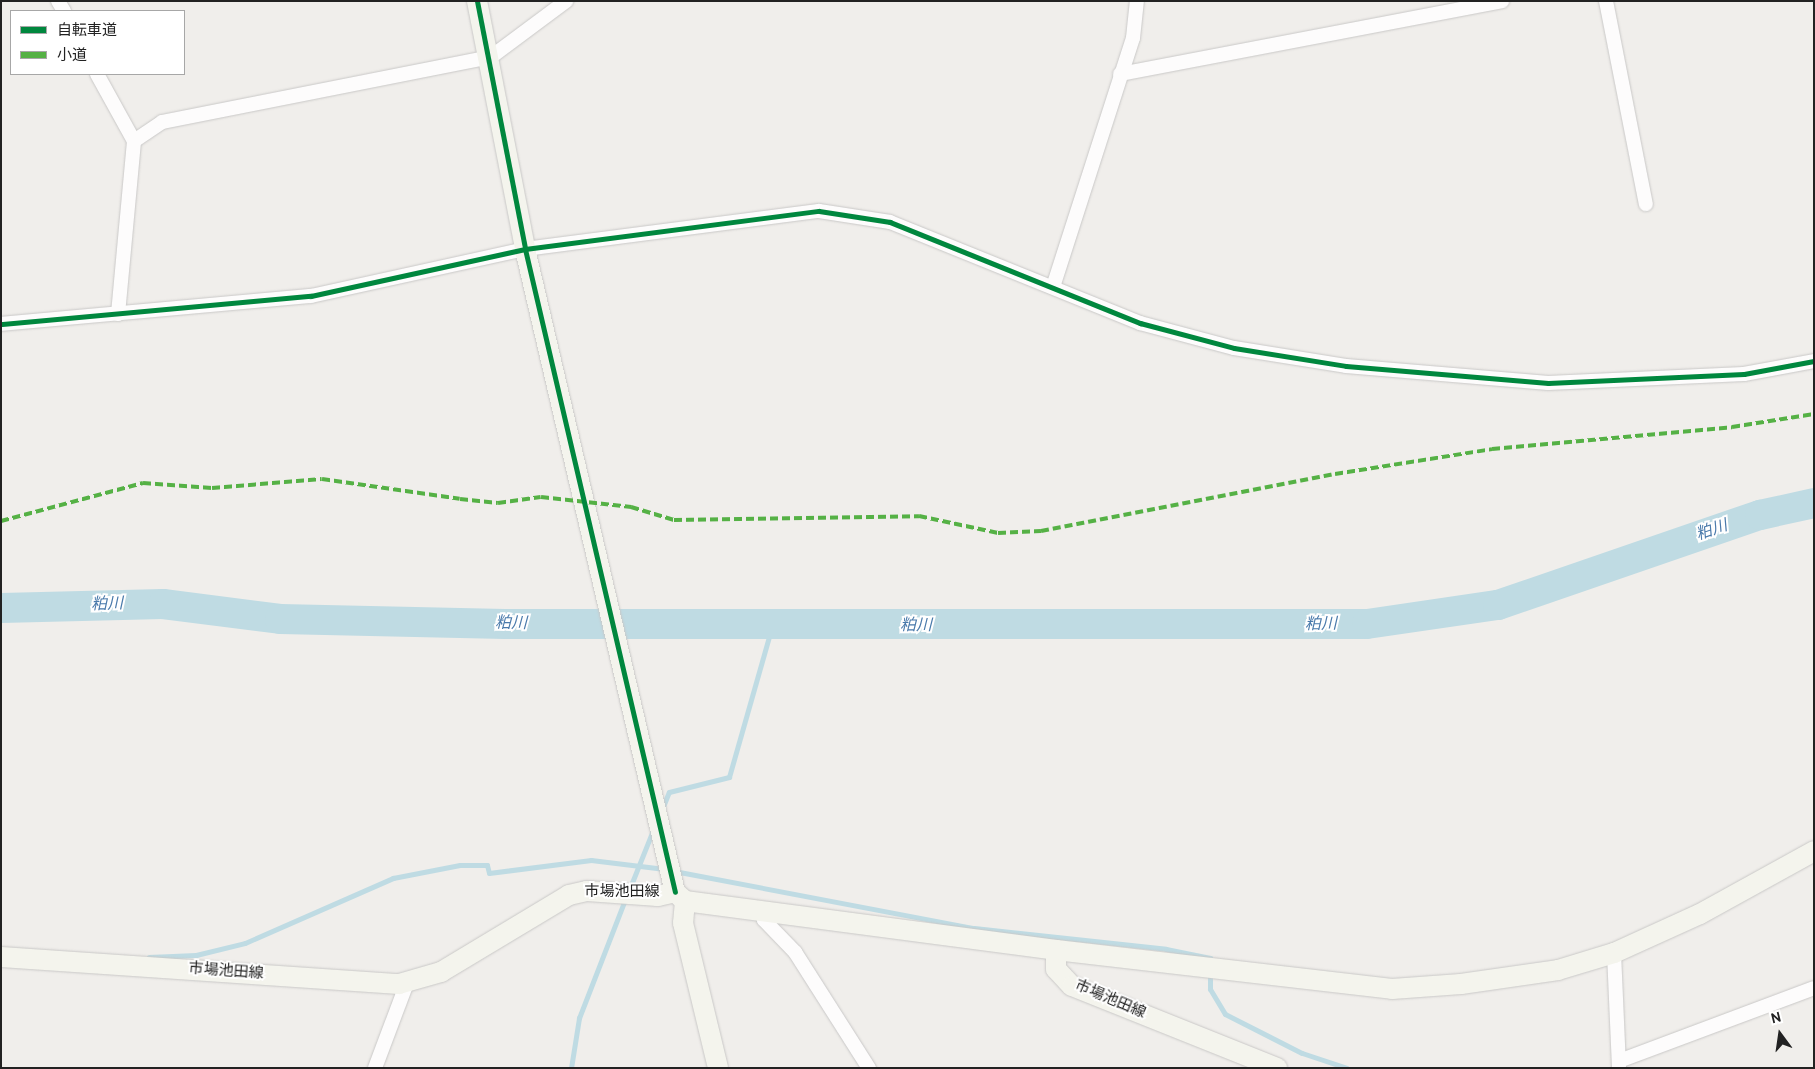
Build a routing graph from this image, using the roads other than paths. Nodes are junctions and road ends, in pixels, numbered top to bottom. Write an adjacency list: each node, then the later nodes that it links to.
1 (478, 1): 6 (street)
2 (566, 1): 6 (street)
3 (1138, 1): 7 (street)
4 (1502, 1): 7 (street)
5 (1606, 1): 10 (street)
6 (490, 57): 9 (street); 11 (street)
7 (1120, 74): 12 (street)
8 (98, 75): 9 (street)
9 (134, 141): 13 (street)
10 (1646, 204)
11 (528, 258): 12 (street); 13 (street); 17 (street)
12 (1053, 288): 15 (street)
13 (118, 314): 14 (street)
14 (1, 324)
15 (1814, 361)
16 (1814, 851): 20 (street)
17 (680, 897): 18 (street, 市場池田線); 22 (street, 市場池田線); 26 (street)
18 (762, 912): 19 (street, 市場池田線); 27 (street)
19 (1056, 950): 20 (street); 28 (street, 市場池田線)
20 (1614, 953): 24 (street)
21 (1, 957): 22 (street, 市場池田線)
22 (407, 983): 25 (street)
23 (1814, 988): 24 (street)
24 (1619, 1065)
25 (375, 1068)
26 (718, 1068)
27 (869, 1068)
28 (1277, 1068)

